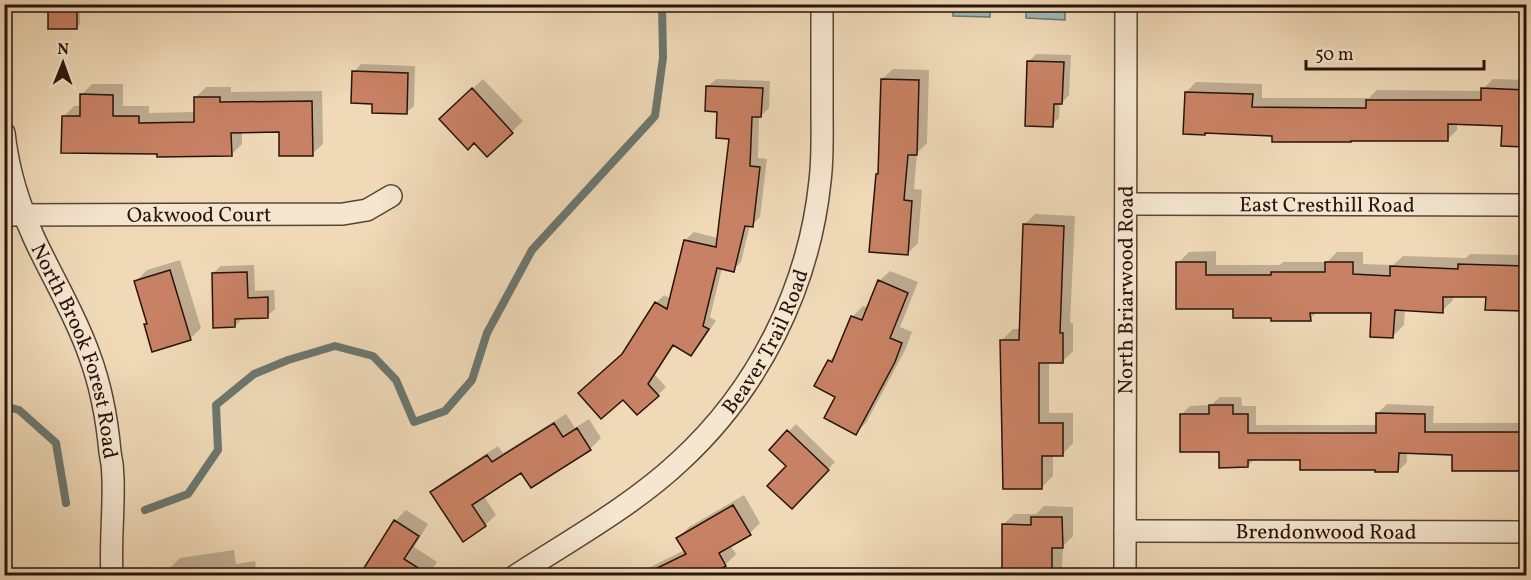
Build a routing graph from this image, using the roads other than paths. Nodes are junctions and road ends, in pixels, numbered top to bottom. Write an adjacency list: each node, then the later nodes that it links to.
1 (822, 4): 11 (street, Beaver Trail Road)
2 (1126, 4): 5 (street, North Briarwood Road)
3 (4, 133): 7 (street, North Brook Forest Road)
4 (391, 196): 7 (street, Oakwood Court)
5 (1126, 204): 6 (street, East Cresthill Road); 8 (street, North Briarwood Road)
6 (1527, 205)
7 (14, 215): 10 (street, North Brook Forest Road)
8 (1125, 531): 9 (street, Brendonwood Road); 12 (street, North Briarwood Road)
9 (1527, 532)
10 (112, 576)
11 (515, 576)
12 (1125, 576)

